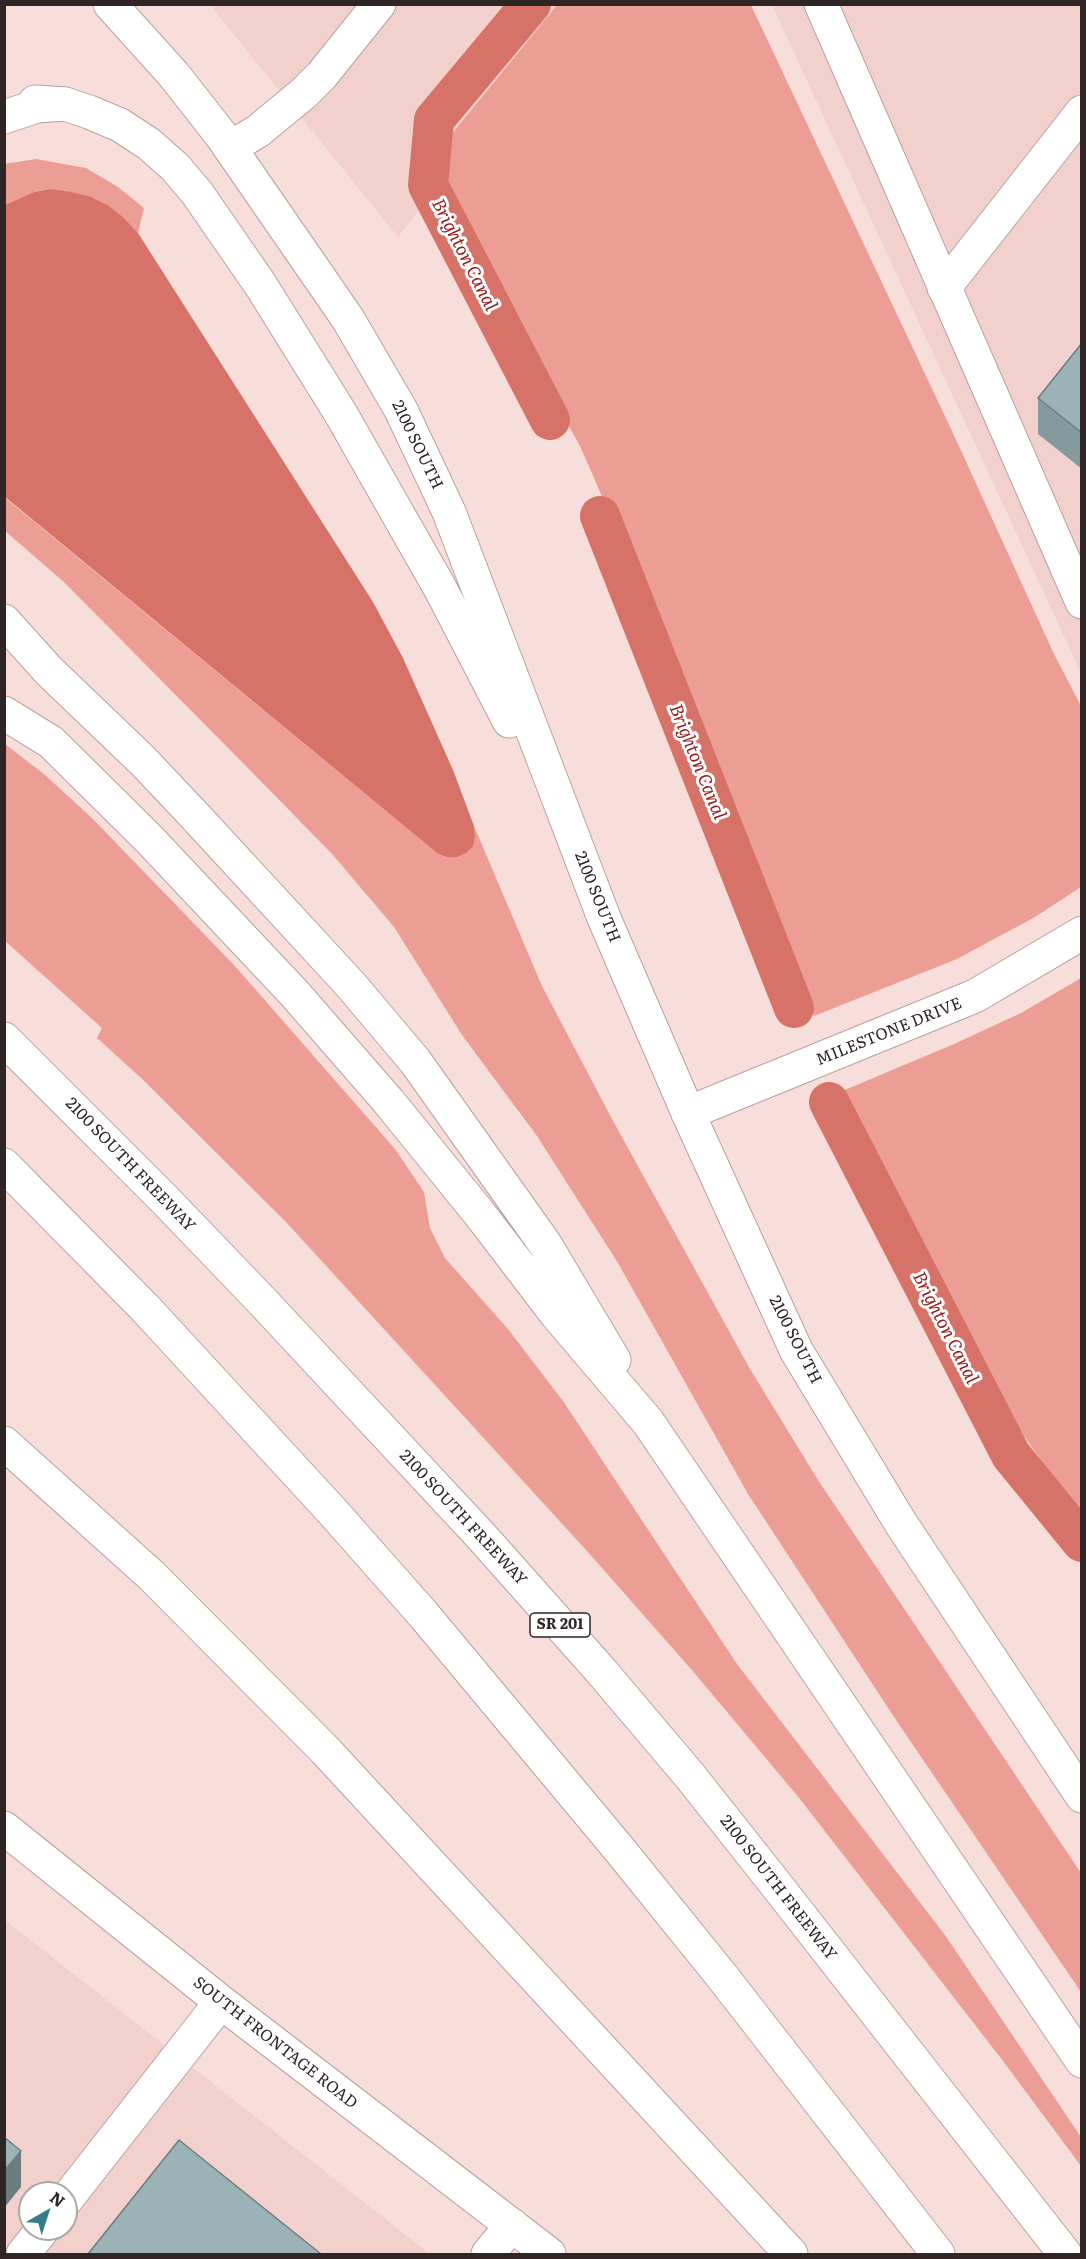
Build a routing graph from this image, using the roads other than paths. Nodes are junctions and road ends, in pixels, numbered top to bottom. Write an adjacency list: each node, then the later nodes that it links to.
1 (110, 4): 8 (main road, 2100 SOUTH)
2 (379, 4): 8 (main road)
3 (821, 4): 9 (main road)
4 (65, 104): 5 (main road); 7 (main road); 15 (main road)
5 (4, 105)
6 (1082, 112): 9 (main road)
7 (4, 117)
8 (230, 148): 15 (main road, 2100 SOUTH)
9 (944, 288): 10 (main road)
10 (1082, 602)
11 (4, 621): 13 (main road)
12 (4, 637): 13 (main road)
13 (49, 671): 20 (main road)
14 (4, 713): 20 (main road)
15 (604, 918): 18 (main road, 2100 SOUTH)
16 (1082, 933): 18 (main road, MILESTONE DRIVE)
17 (4, 1039): 34 (main road, 2100 SOUTH FREEWAY / SR 201)
18 (688, 1113): 22 (main road, 2100 SOUTH)
19 (4, 1165): 33 (main road)
20 (648, 1422): 25 (main road)
21 (4, 1443): 32 (main road)
22 (1082, 1796)
23 (4, 1828): 24 (main road, SOUTH FRONTAGE ROAD)
24 (221, 2002): 26 (main road); 27 (main road, SOUTH FRONTAGE ROAD)
25 (1082, 2061)
26 (78, 2185)
27 (512, 2225): 30 (main road); 31 (main road, SOUTH FRONTAGE ROAD)
28 (33, 2241): 29 (main road)
29 (23, 2254)
30 (488, 2254)
31 (549, 2254)
32 (791, 2254)
33 (938, 2254)
34 (1065, 2254)

